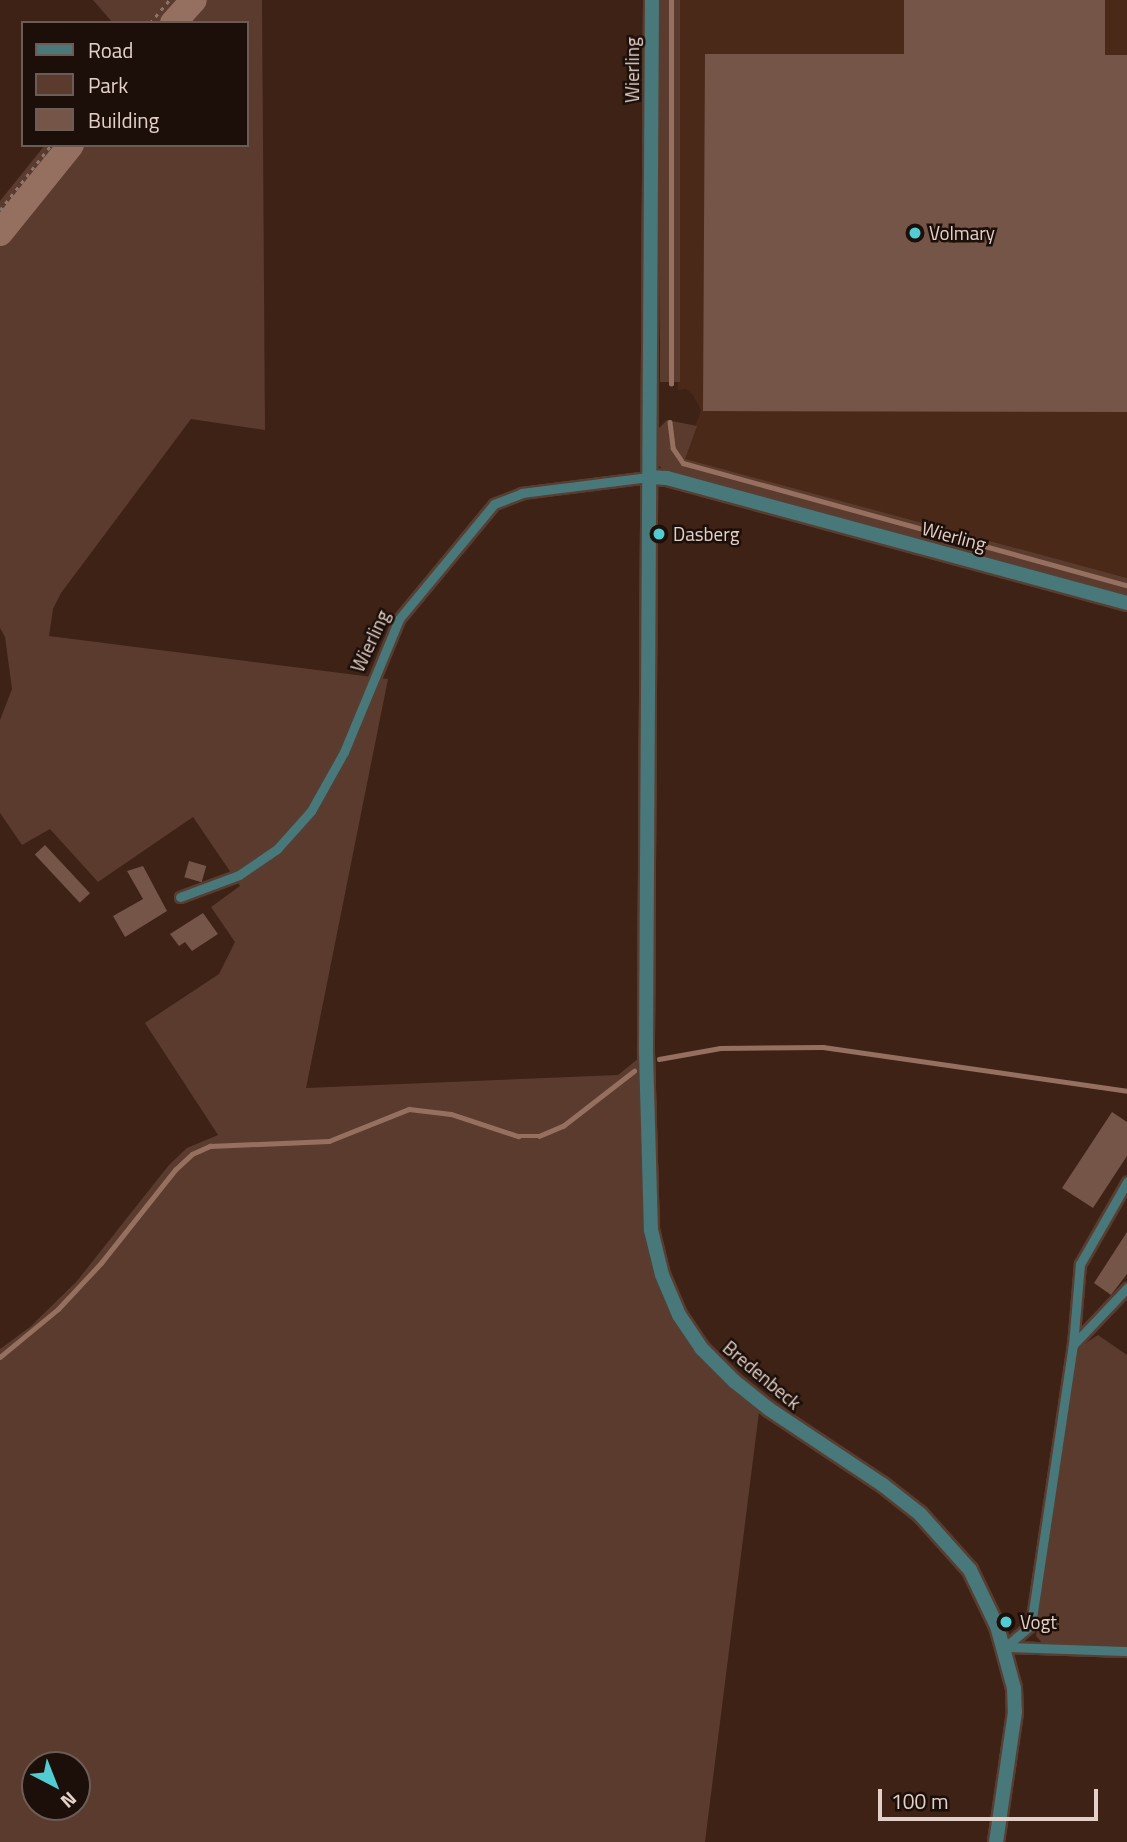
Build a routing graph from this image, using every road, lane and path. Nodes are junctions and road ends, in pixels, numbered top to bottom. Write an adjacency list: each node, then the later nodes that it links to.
1 (169, 0): 3 (path)
2 (652, 0): 6 (street, Wierling)
3 (152, 21)
4 (49, 147): 5 (path)
5 (0, 210)
6 (648, 477): 7 (street, Wierling); 8 (lane, Wierling); 9 (street, Wierling)
7 (1127, 603)
8 (180, 897)
9 (646, 1053): 13 (street, Bredenbeck)
10 (1127, 1182): 12 (lane)
11 (1127, 1288): 12 (lane)
12 (1073, 1345): 13 (lane)
13 (1005, 1647): 14 (lane); 15 (street, Bredenbeck)
14 (1127, 1651)
15 (996, 1842)

